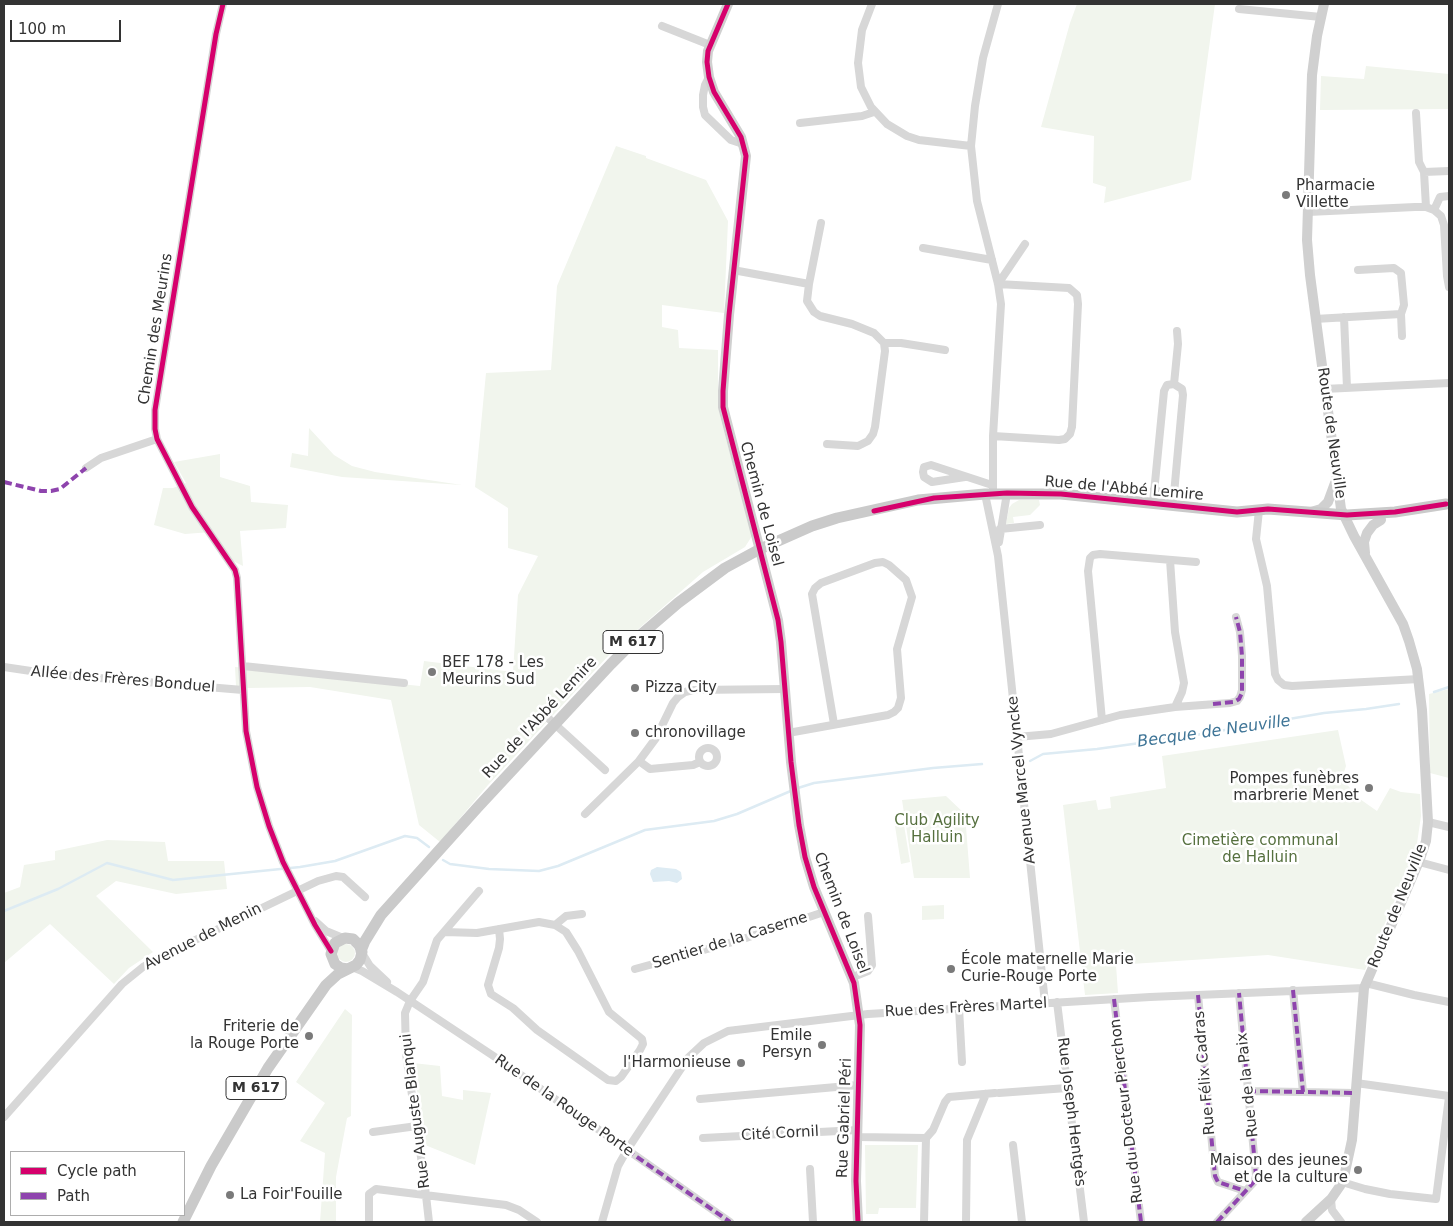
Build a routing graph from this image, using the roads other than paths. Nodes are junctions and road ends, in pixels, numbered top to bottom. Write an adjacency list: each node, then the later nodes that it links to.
1 (222, 4): 43 (street, Chemin des Meurins)
2 (728, 4): 9 (street, Chemin de Loisel)
3 (872, 4): 11 (street)
4 (998, 4): 15 (street, Avenue Marcel Vyncke)
5 (1324, 4): 7 (street, Route de Neuville)
6 (1239, 9): 7 (street)
7 (1321, 18): 21 (street, Route de Neuville)
8 (662, 26): 9 (street)
9 (710, 45): 10 (street, Chemin de Loisel)
10 (709, 77): 14 (street, Chemin de Loisel); 14 (street)
11 (874, 112): 13 (street); 15 (street)
12 (1416, 113): 17 (street)
13 (800, 123)
14 (744, 144): 26 (street, Chemin de Loisel)
15 (971, 146): 25 (street, Avenue Marcel Vyncke)
16 (1449, 171): 17 (street)
17 (1424, 172): 19 (street)
18 (1449, 196): 20 (street)
19 (1426, 207): 20 (street); 21 (street)
20 (1434, 210): 30 (street)
21 (1308, 212): 33 (street, Route de Neuville)
22 (821, 223): 28 (street)
23 (1025, 244): 29 (street)
24 (923, 248): 25 (street)
25 (992, 260): 29 (street, Avenue Marcel Vyncke)
26 (733, 270): 28 (street); 61 (street, Chemin de Loisel)
27 (1358, 270): 31 (street)
28 (809, 284): 36 (street)
29 (998, 284): 42 (street, Avenue Marcel Vyncke); 42 (street)
30 (1449, 285)
31 (1401, 314): 32 (street); 35 (street)
32 (1344, 317): 33 (street); 40 (street, Route de Neuville)
33 (1315, 319): 41 (street, Route de Neuville)
34 (1177, 331): 39 (street)
35 (1402, 336)
36 (884, 343): 37 (street); 44 (street)
37 (945, 350)
38 (1449, 383): 40 (street)
39 (1174, 384): 48 (street); 50 (street)
40 (1347, 388): 41 (street)
41 (1324, 389): 46 (street, Route de Neuville)
42 (993, 436): 49 (street, Avenue Marcel Vyncke)
43 (157, 439): 45 (street); 67 (street, Chemin des Meurins)
44 (827, 444)
45 (86, 468)
46 (1335, 470): 55 (street); 57 (street, Route de Neuville)
47 (965, 477): 47 (street); 49 (street)
48 (1154, 489): 50 (street); 52 (street)
49 (990, 491): 51 (main road, Rue de l'Abbé Lemire / M 617); 61 (main road, Rue de l'Abbé Lemire / M 617); 62 (street, Avenue Marcel Vyncke)
50 (1174, 492): 54 (street)
51 (1007, 493): 52 (main road, Rue de l'Abbé Lemire / M 617); 60 (street, Avenue Marcel Vyncke)
52 (1153, 503): 54 (main road, Rue de l'Abbé Lemire / M 617)
53 (1448, 504): 57 (main road, M 617); 58 (main road, M 617)
54 (1173, 505): 56 (main road, Rue de l'Abbé Lemire / M 617)
55 (1311, 512): 56 (main road, Rue de l'Abbé Lemire / M 617); 57 (main road, Rue de l'Abbé Lemire / M 617)
56 (1259, 513): 57 (main road, Rue de l'Abbé Lemire / M 617); 69 (street)
57 (1345, 518): 58 (main road, M 617); 63 (street, Route de Neuville)
58 (1381, 520): 63 (street)
59 (1040, 525): 60 (street)
60 (1000, 529): 62 (street, Avenue Marcel Vyncke)
61 (761, 553): 71 (street, Chemin de Loisel); 75 (main road, Rue de l'Abbé Lemire / M 617)
62 (998, 556): 78 (street, Avenue Marcel Vyncke)
63 (1367, 559): 69 (street, Route de Neuville)
64 (1170, 560): 65 (street); 73 (street); 74 (street)
65 (1196, 562)
66 (1236, 617): 73 (street)
67 (243, 666): 70 (street); 72 (street, Chemin des Meurins)
68 (4, 667): 72 (street, Allée des Frères Bonduel)
69 (1418, 679): 83 (street, Route de Neuville)
70 (404, 684)
71 (785, 689): 77 (street, Chemin de Loisel); 79 (street)
72 (243, 690): 87 (street, Chemin des Meurins)
73 (1175, 707): 74 (street)
74 (1102, 720): 78 (street)
75 (554, 723): 81 (street); 93 (main road, Rue de l'Abbé Lemire / M 617)
76 (834, 724): 76 (street); 77 (street)
77 (788, 733): 90 (street, Chemin de Loisel)
78 (1017, 737): 113 (street, Avenue Marcel Vyncke)
79 (639, 761): 80 (street); 82 (street)
80 (700, 762)
81 (605, 770)
82 (585, 814)
83 (1428, 822): 84 (street); 85 (street, Route de Neuville)
84 (1449, 827)
85 (1419, 862): 86 (street); 104 (street, Route de Neuville)
86 (1449, 870)
87 (297, 891): 89 (street, Avenue de Menin); 91 (street, Chemin des Meurins); 125 (street, Avenue de Menin)
88 (479, 891): 97 (street)
89 (365, 897)
90 (824, 912): 102 (street, Sentier de la Caserne); 103 (street, Chemin de Loisel)
91 (310, 914): 98 (street, Chemin des Meurins); 100 (street, Chemin des Meurins)
92 (582, 914): 95 (street)
93 (381, 915): 98 (main road, Rue de l'Abbé Lemire / M 617); 99 (main road, Rue de l'Abbé Lemire / M 617)
94 (868, 916): 103 (street)
95 (555, 925): 96 (street); 96 (street)
96 (499, 929): 97 (street)
97 (445, 932): 110 (street)
98 (346, 938): 99 (main road); 100 (main road, Rue de l'Abbé Lemire)
99 (362, 952): 101 (main road, Rue de l'Abbé Lemire); 106 (street, Rue de la Rouge Porte)
100 (331, 955): 101 (main road); 138 (main road, Rue de l'Abbé Lemire / M 617)
101 (350, 968): 106 (street, Rue de la Rouge Porte); 139 (main road, Rue de l'Abbé Lemire / M 617)
102 (634, 969)
103 (853, 977): 115 (street, Chemin de Loisel)
104 (1365, 986): 105 (street, Rue des Frères Martel); 112 (street, Rue des Frères Martel); 119 (street, Route de Neuville)
105 (1293, 990): 107 (street, Rue des Frères Martel); 121 (street)
106 (397, 992): 110 (street, Rue de la Rouge Porte)
107 (1239, 993): 108 (street, Rue des Frères Martel); 120 (street, Rue de la Paix)
108 (1198, 995): 109 (street, Rue des Frères Martel); 135 (street, Rue Félix Cadras)
109 (1114, 999): 111 (street, Rue des Frères Martel); 151 (street, Rue du Docteur Pierchon)
110 (410, 1001): 126 (street, Rue Auguste Blanqui); 132 (street, Rue de la Rouge Porte)
111 (1057, 1002): 113 (street, Rue des Frères Martel); 118 (street, Rue Joseph Hentgès)
112 (1449, 1002)
113 (1045, 1003): 114 (street, Rue des Frères Martel)
114 (959, 1008): 115 (street, Rue des Frères Martel); 116 (street)
115 (859, 1014): 117 (street, Rue Gabriel Péri); 132 (street, Rue des Frères Martel)
116 (962, 1062)
117 (859, 1085): 124 (street); 128 (street, Rue Gabriel Péri)
118 (1067, 1088): 122 (street); 150 (street, Rue Joseph Hentgès)
119 (1356, 1088): 121 (street); 123 (street); 134 (street, Route de Neuville)
120 (1248, 1091): 121 (street); 135 (street, Rue de la Paix)
121 (1303, 1092)
122 (986, 1094): 130 (street); 148 (street)
123 (1449, 1096): 134 (street)
124 (700, 1099)
125 (4, 1117)
126 (417, 1126): 127 (street); 136 (street, Rue Auguste Blanqui)
127 (373, 1132)
128 (858, 1133): 129 (street, Cité Cornil); 130 (street, Cité Cornil); 146 (street, Rue Gabriel Péri)
129 (703, 1138)
130 (926, 1138): 147 (street)
131 (1013, 1145): 149 (street)
132 (626, 1150): 143 (street, Rue des Frères Martel); 144 (street, Rue de la Rouge Porte)
133 (810, 1169): 145 (street)
134 (1342, 1182): 137 (street, Route de Neuville)
135 (1245, 1191): 152 (street, Rue de la Paix)
136 (426, 1195): 140 (street); 141 (street, Rue Auguste Blanqui); 142 (street)
137 (1331, 1199): 153 (street, Route de Neuville); 154 (street)
138 (185, 1204)
139 (184, 1222)
140 (368, 1222)
141 (429, 1222)
142 (537, 1222)
143 (602, 1222)
144 (730, 1222)
145 (813, 1222)
146 (858, 1222)
147 (924, 1222)
148 (966, 1222)
149 (1022, 1222)
150 (1084, 1222)
151 (1141, 1222)
152 (1217, 1222)
153 (1306, 1222)
154 (1342, 1222)

